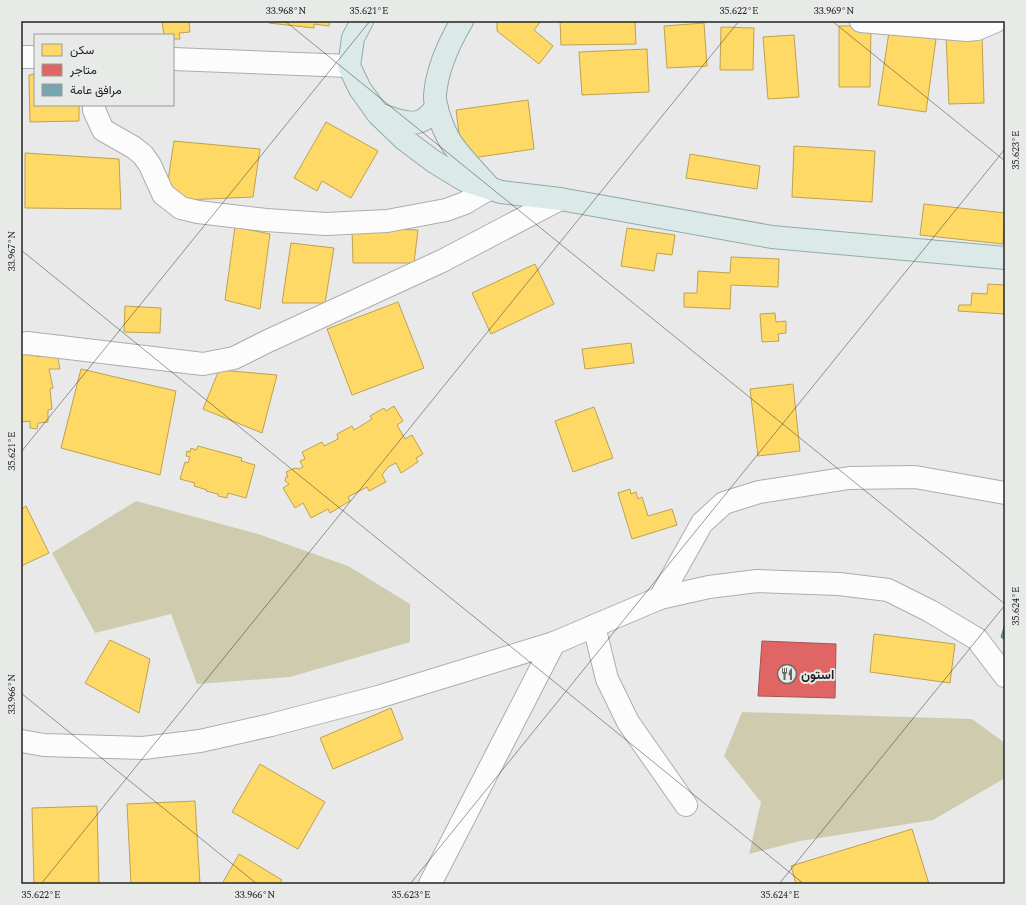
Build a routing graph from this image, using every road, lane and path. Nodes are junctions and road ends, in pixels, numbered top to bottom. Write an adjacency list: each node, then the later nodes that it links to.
1 (362, 21): 8 (main road)
2 (462, 21): 10 (main road)
3 (861, 21): 4 (street)
4 (996, 21)
5 (21, 57): 6 (street)
6 (34, 57)
7 (174, 59): 8 (street)
8 (348, 66): 11 (main road)
9 (94, 106): 12 (street)
10 (438, 108): 11 (main road); 12 (main road)
11 (378, 114): 12 (main road)
12 (490, 188): 13 (main road)
13 (560, 199): 14 (main road); 15 (street)
14 (1005, 258)
15 (21, 344)
16 (1005, 493): 17 (street)
17 (660, 598): 18 (street); 20 (street)
18 (594, 626): 19 (street); 22 (street)
19 (554, 643): 21 (street); 23 (street)
20 (1005, 676)
21 (21, 741)
22 (686, 804)
23 (430, 884)

